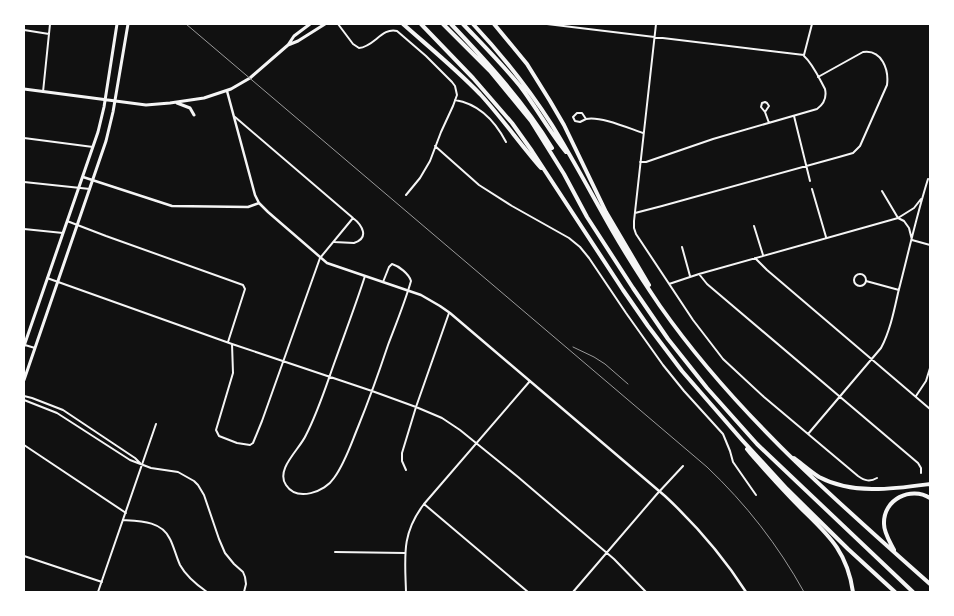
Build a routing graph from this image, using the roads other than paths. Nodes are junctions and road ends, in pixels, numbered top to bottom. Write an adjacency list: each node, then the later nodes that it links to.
1 (50, 24): 18 (street)
2 (117, 24): 26 (main road)
3 (128, 24): 28 (main road)
4 (310, 24): 20 (main road)
5 (325, 24): 20 (main road)
6 (338, 24): 27 (street)
7 (403, 24): 49 (highway)
8 (421, 24): 49 (highway)
9 (443, 24): 64 (highway)
10 (452, 24): 64 (highway)
11 (463, 24): 41 (highway)
12 (473, 24): 41 (highway)
13 (494, 24): 84 (highway)
14 (546, 24): 19 (street)
15 (656, 24): 19 (street)
16 (812, 24): 21 (street)
17 (24, 30): 18 (street)
18 (49, 34): 25 (street)
19 (655, 37): 21 (street); 36 (street)
20 (288, 45): 24 (main road)
21 (804, 55): 22 (street)
22 (818, 77): 33 (street); 43 (street)
23 (24, 90): 25 (main road)
24 (226, 91): 29 (main road); 32 (street)
25 (43, 92): 26 (main road)
26 (105, 100): 28 (main road); 40 (main road)
27 (456, 100): 38 (street); 39 (street)
28 (115, 102): 29 (main road); 46 (main road)
29 (174, 102): 31 (main road)
30 (764, 112): 35 (street)
31 (194, 115)
32 (233, 116): 56 (street); 58 (street)
33 (794, 116): 35 (street); 43 (street)
34 (586, 119): 34 (street); 36 (street)
35 (769, 123): 42 (street)
36 (643, 133): 42 (street)
37 (24, 138): 40 (street)
38 (506, 142)
39 (435, 146): 55 (street); 116 (street)
40 (93, 147): 44 (main road)
41 (574, 162): 84 (highway)
42 (640, 162): 57 (street)
43 (807, 166): 47 (street); 57 (street)
44 (83, 177): 46 (street); 50 (main road)
45 (928, 180): 54 (street)
46 (93, 181): 51 (main road); 56 (street)
47 (810, 181)
48 (24, 182): 50 (street)
49 (552, 182): 105 (highway)
50 (79, 188): 51 (street); 60 (main road)
51 (90, 189): 61 (main road)
52 (812, 189): 66 (street)
53 (882, 191): 59 (street)
54 (923, 194): 59 (street); 67 (street)
55 (406, 195)
56 (259, 203): 72 (street)
57 (634, 213): 81 (street)
58 (353, 218): 68 (street); 68 (street)
59 (898, 218): 66 (street); 67 (street)
60 (67, 221): 61 (street); 65 (main road)
61 (78, 225): 79 (main road); 86 (street)
62 (754, 226): 71 (street)
63 (24, 229): 65 (street)
64 (595, 229): 138 (highway)
65 (63, 233): 77 (main road)
66 (826, 238): 71 (street)
67 (912, 240): 69 (street); 82 (street)
68 (333, 242): 72 (street)
69 (930, 245)
70 (682, 247): 76 (street)
71 (763, 256): 73 (street)
72 (321, 257): 75 (street); 91 (street)
73 (755, 258): 74 (street); 90 (street)
74 (699, 274): 76 (street); 98 (street)
75 (365, 276): 80 (street); 93 (street)
76 (690, 276): 81 (street)
77 (47, 278): 79 (street); 88 (main road)
78 (866, 281): 78 (street); 82 (street)
79 (58, 282): 86 (street); 89 (main road)
80 (383, 282): 83 (street); 83 (street)
81 (669, 284): 104 (street)
82 (899, 290): 90 (street)
83 (408, 291): 85 (street); 96 (street)
84 (659, 305): 106 (highway)
85 (450, 313): 95 (street); 101 (street)
86 (228, 343): 87 (street)
87 (232, 344): 91 (street); 91 (street)
88 (24, 345): 89 (street)
89 (35, 348): 94 (main road)
90 (872, 359): 98 (street); 99 (street)
91 (283, 362): 93 (street)
92 (930, 368): 99 (street)
93 (330, 377): 96 (street); 96 (street)
94 (24, 380)
95 (530, 381): 107 (street); 115 (street)
96 (372, 391): 101 (street)
97 (24, 396): 109 (street)
98 (840, 396): 104 (street); 112 (street)
99 (916, 396): 102 (street)
100 (24, 400): 109 (street)
101 (416, 407): 107 (street); 111 (street)
102 (930, 409)
103 (156, 424): 109 (street)
104 (808, 434): 113 (street)
105 (742, 440): 136 (highway); 137 (highway)
106 (772, 440): 114 (highway); 125 (highway)
107 (477, 443): 118 (street); 123 (street)
108 (24, 445): 119 (street)
109 (142, 465): 119 (street); 130 (street)
110 (683, 466): 115 (street)
111 (406, 470)
112 (921, 473)
113 (877, 478)
114 (930, 486)
115 (660, 491): 123 (street); 135 (street)
116 (756, 495)
117 (930, 498): 125 (highway)
118 (424, 504): 122 (street); 132 (street)
119 (126, 513): 120 (street)
120 (123, 520): 126 (street); 129 (street)
121 (335, 552): 122 (street)
122 (405, 553): 131 (street)
123 (607, 553): 133 (street); 134 (street)
124 (24, 556): 126 (street)
125 (898, 556): 127 (highway)
126 (102, 582): 128 (street)
127 (930, 584)
128 (98, 592)
129 (207, 592)
130 (244, 592)
131 (406, 592)
132 (528, 592)
133 (573, 592)
134 (646, 592)
135 (746, 592)
136 (853, 592)
137 (894, 592)
138 (913, 592)

